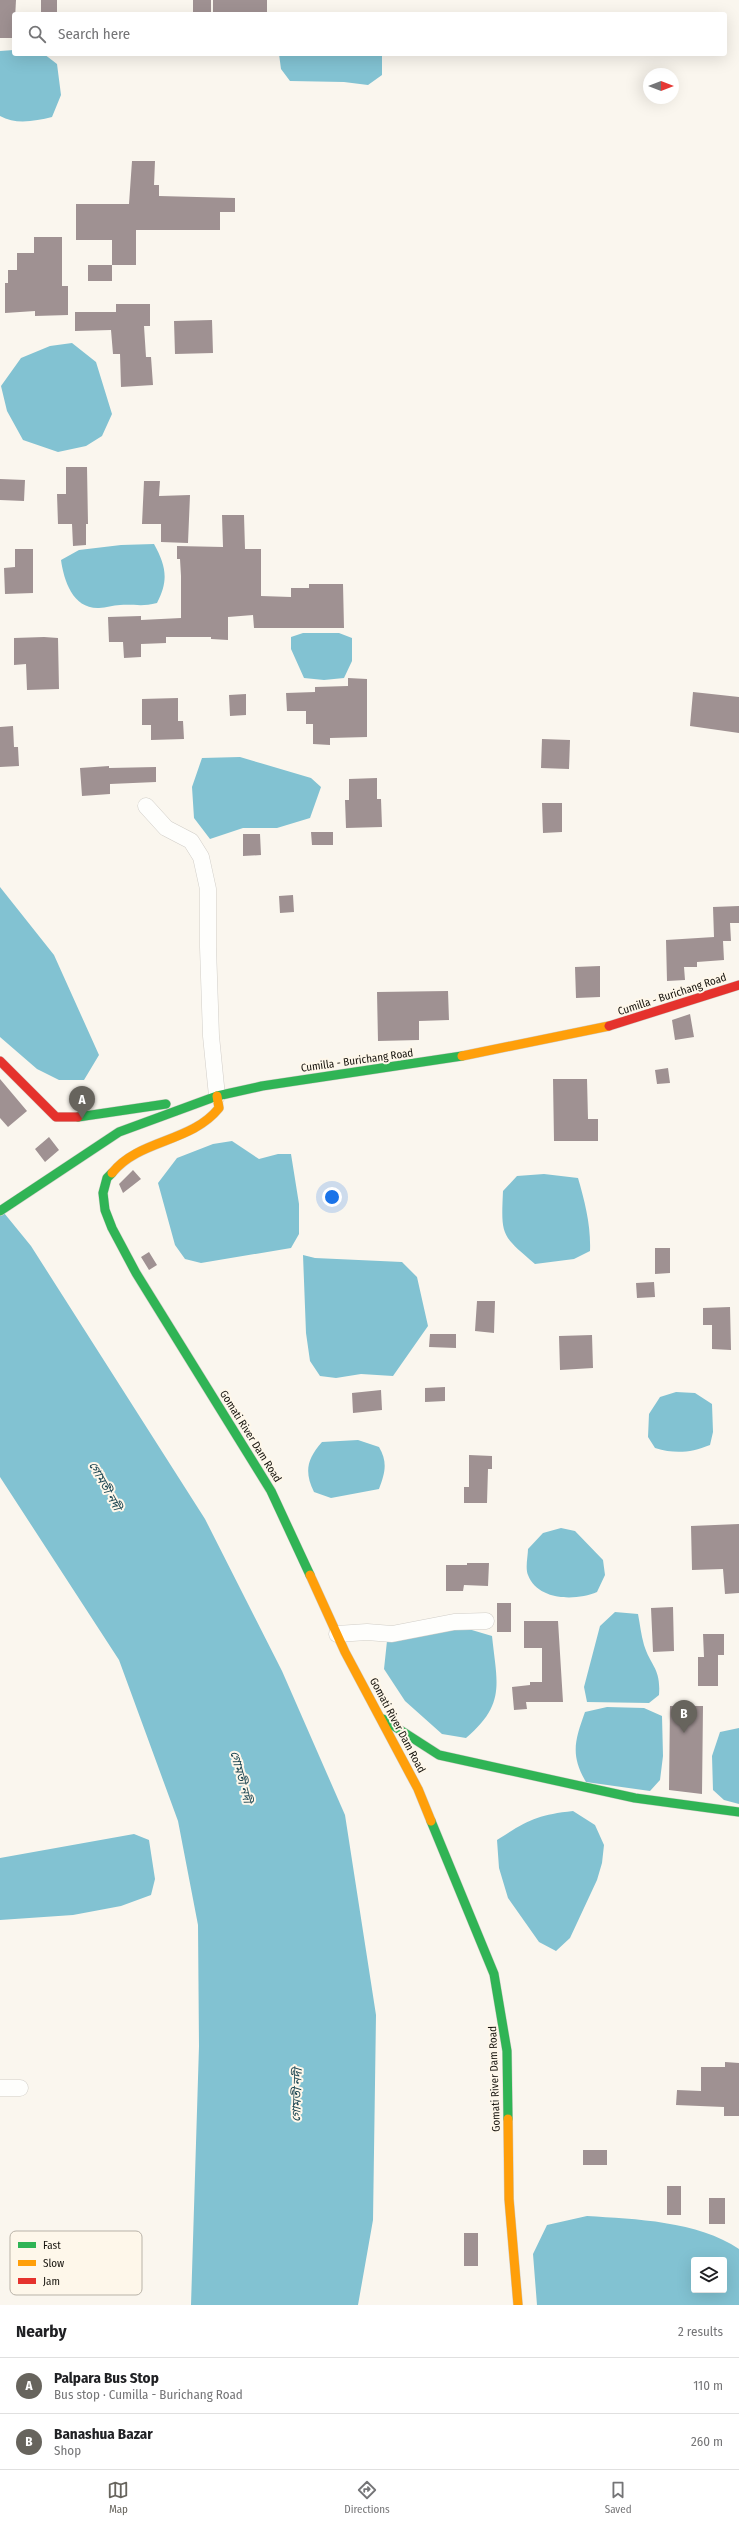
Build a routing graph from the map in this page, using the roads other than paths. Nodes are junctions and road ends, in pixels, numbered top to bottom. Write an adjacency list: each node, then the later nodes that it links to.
1 (146, 806): 4 (street)
2 (739, 985): 4 (main road, Cumilla - Burichang Road)
3 (0, 1061): 4 (main road)
4 (217, 1096): 5 (main road, Cumilla - Burichang Road); 7 (main road, Gomati River Dam Road)
5 (0, 1211)
6 (486, 1621): 7 (street)
7 (337, 1634): 8 (main road, Gomati River Dam Road)
8 (382, 1719): 9 (main road); 12 (main road, Gomati River Dam Road)
9 (739, 1812)
10 (0, 2088): 11 (street)
11 (20, 2088)
12 (518, 2305)

